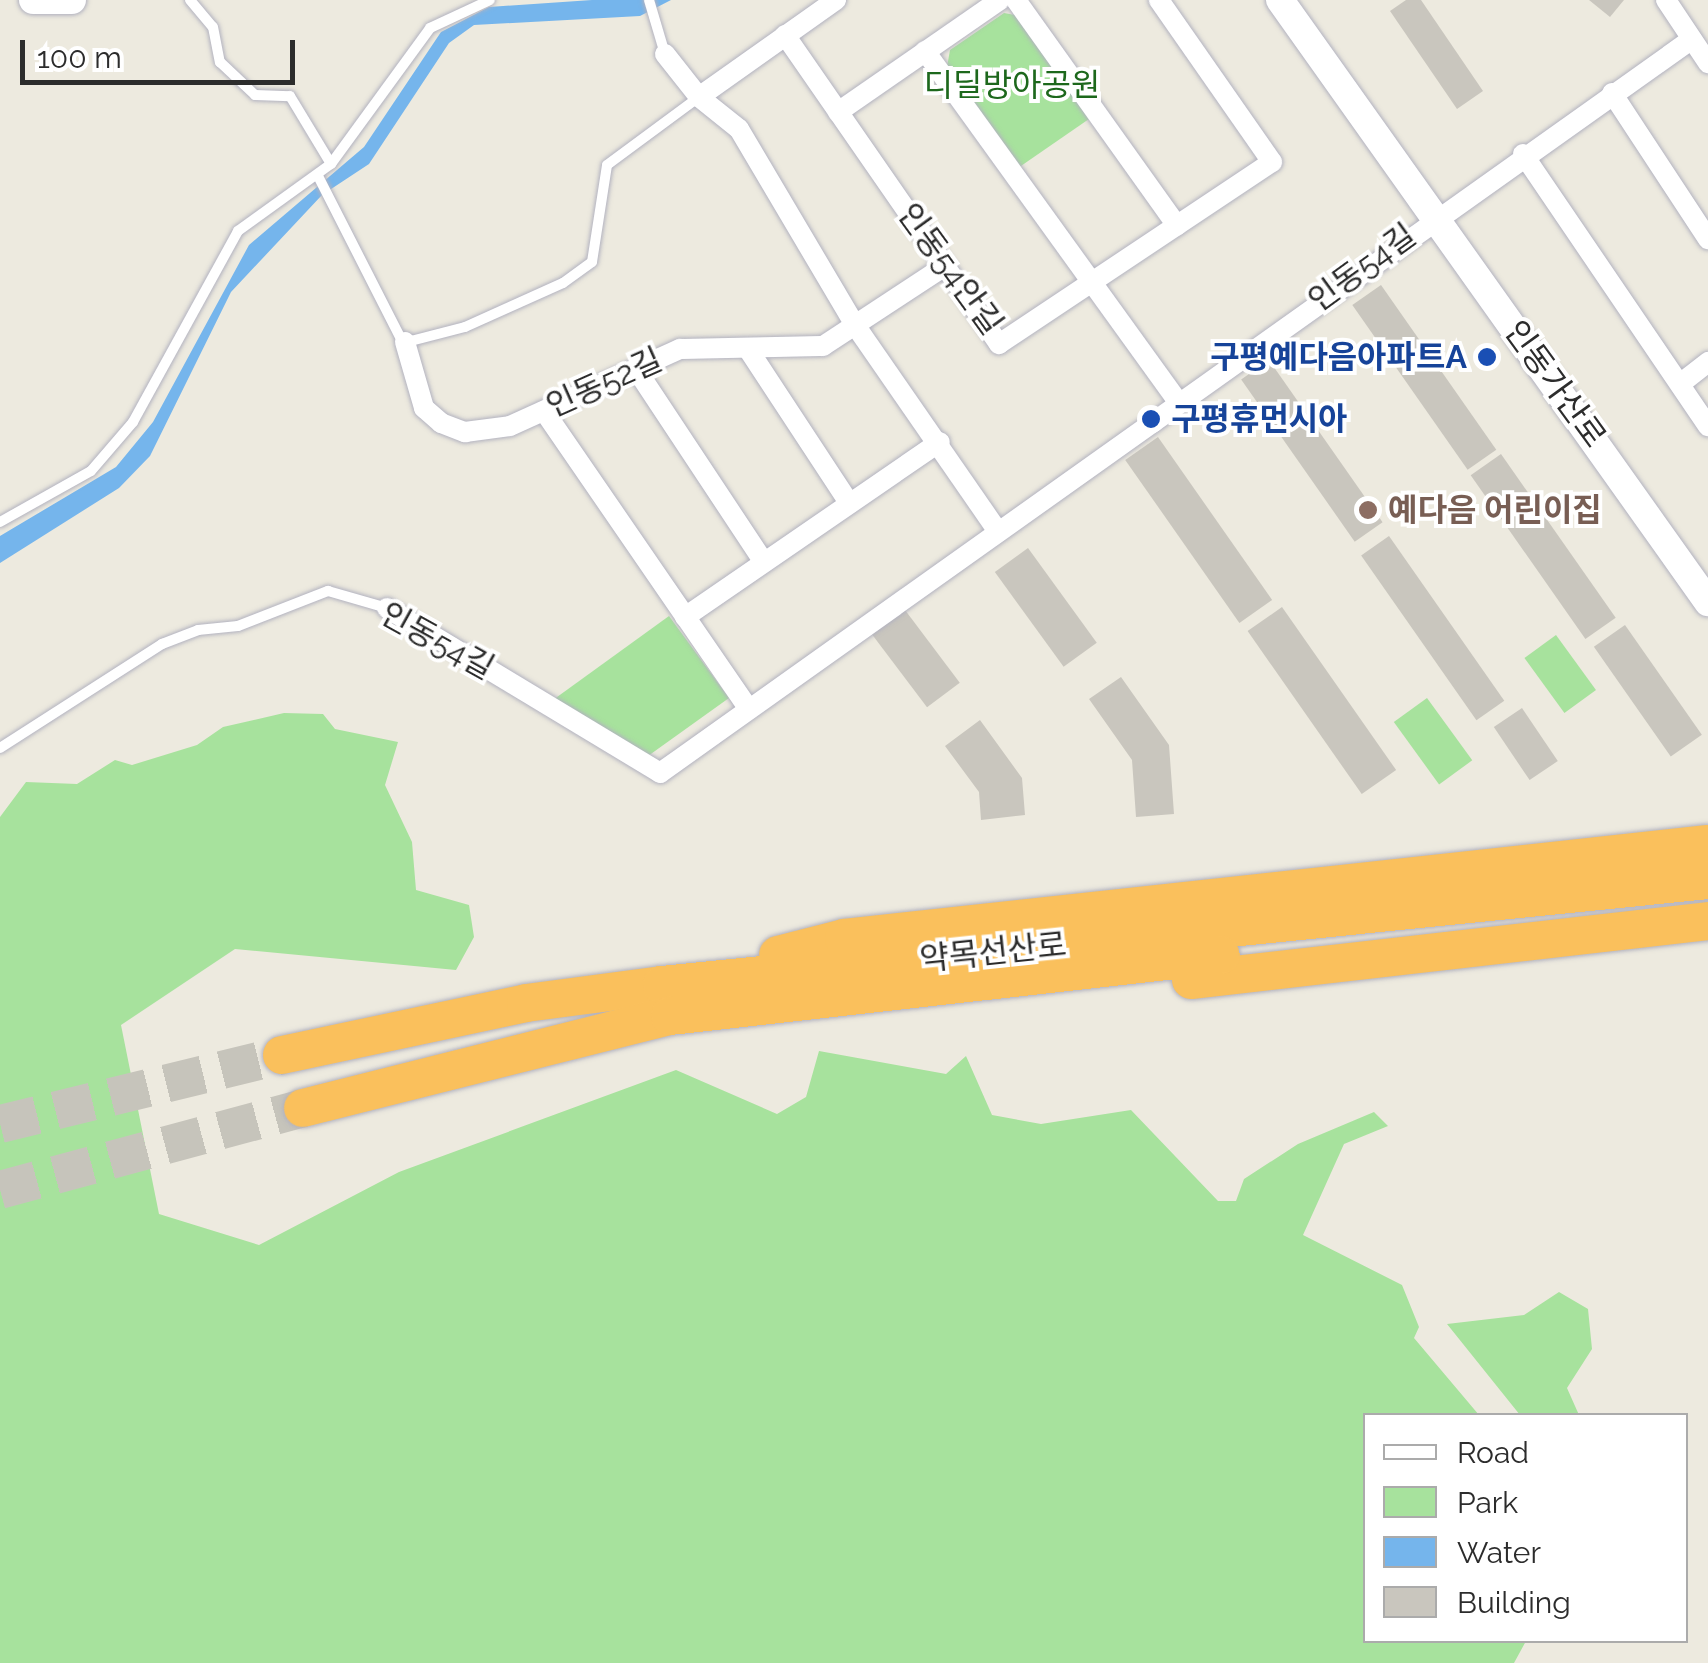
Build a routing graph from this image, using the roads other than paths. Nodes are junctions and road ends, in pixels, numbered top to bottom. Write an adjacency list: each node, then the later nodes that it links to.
1 (33, 0): 2 (main road)
2 (72, 0)
3 (190, 0): 21 (lane)
4 (490, 0): 21 (lane)
5 (649, 0): 15 (lane)
6 (836, 0): 12 (street)
7 (1000, 0): 14 (street)
8 (1016, 0): 24 (street)
9 (1159, 0): 24 (street, 인동54안길)
10 (1280, 0): 23 (main road, 인동가산로)
11 (1666, 0): 13 (street)
12 (785, 36): 18 (street); 19 (street, 인동54안길)
13 (1692, 38): 16 (street); 17 (street)
14 (925, 52): 19 (street); 27 (street)
15 (665, 54): 18 (street)
16 (1708, 63)
17 (1612, 93): 20 (street); 25 (street)
18 (698, 96): 28 (street); 29 (lane)
19 (838, 112): 26 (street, 인동54안길)
20 (1523, 154): 23 (street); 33 (street)
21 (332, 164): 22 (lane)
22 (318, 176): 29 (lane, 인동52길); 39 (lane)
23 (1434, 216): 34 (street, 인동54길); 42 (main road, 인동가산로)
24 (1176, 226): 27 (street, 인동54안길)
25 (1708, 239)
26 (944, 266): 27 (street, 인동54안길); 28 (street)
27 (1089, 284): 34 (street)
28 (855, 325): 30 (street, 인동52길); 37 (street)
29 (404, 342): 35 (street, 인동52길)
30 (750, 352): 32 (street, 인동52길); 38 (street)
31 (1708, 362): 33 (street)
32 (636, 368): 35 (street, 인동52길); 41 (street)
33 (1680, 384): 36 (street)
34 (1177, 401): 40 (street, 인동54길)
35 (544, 410): 44 (street)
36 (1708, 426)
37 (940, 442): 38 (street); 40 (street)
38 (848, 503): 41 (street)
39 (0, 522)
40 (998, 530): 45 (street, 인동54길)
41 (764, 561): 44 (street)
42 (1708, 602)
43 (387, 608): 45 (street, 인동54길); 46 (lane, 인동54길)
44 (685, 616): 45 (street)
45 (748, 709)
46 (0, 748)
47 (1708, 844): 52 (highway)
48 (1708, 880): 50 (highway, 약목선산로)
49 (1708, 902): 50 (highway, 약목선산로)
50 (1457, 917): 52 (highway, 약목선산로)
51 (1708, 922): 52 (highway)
52 (666, 1001): 53 (highway, 약목선산로); 54 (highway, 약목선산로)
53 (282, 1055)
54 (304, 1108)

